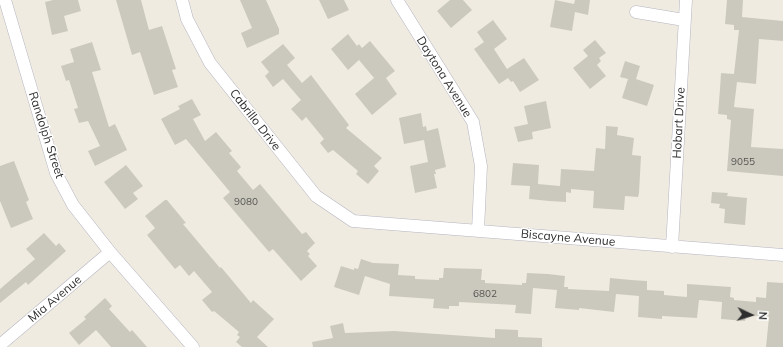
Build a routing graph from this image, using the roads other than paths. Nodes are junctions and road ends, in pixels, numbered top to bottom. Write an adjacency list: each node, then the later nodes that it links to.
1 (5, 0): 10 (street, Randolph Street)
2 (182, 0): 7 (street, Cabrillo Drive)
3 (396, 0): 8 (street, Daytona Avenue)
4 (686, 0): 6 (street, Hobart Drive)
5 (636, 12): 6 (street)
6 (684, 20): 9 (street, Hobart Drive)
7 (353, 220): 8 (street, Biscayne Avenue)
8 (478, 230): 9 (street, Biscayne Avenue)
9 (672, 247): 11 (street, Biscayne Avenue)
10 (110, 252): 12 (street, Mia Avenue); 13 (street, Randolph Street)
11 (783, 255)
12 (0, 345)
13 (193, 347)

